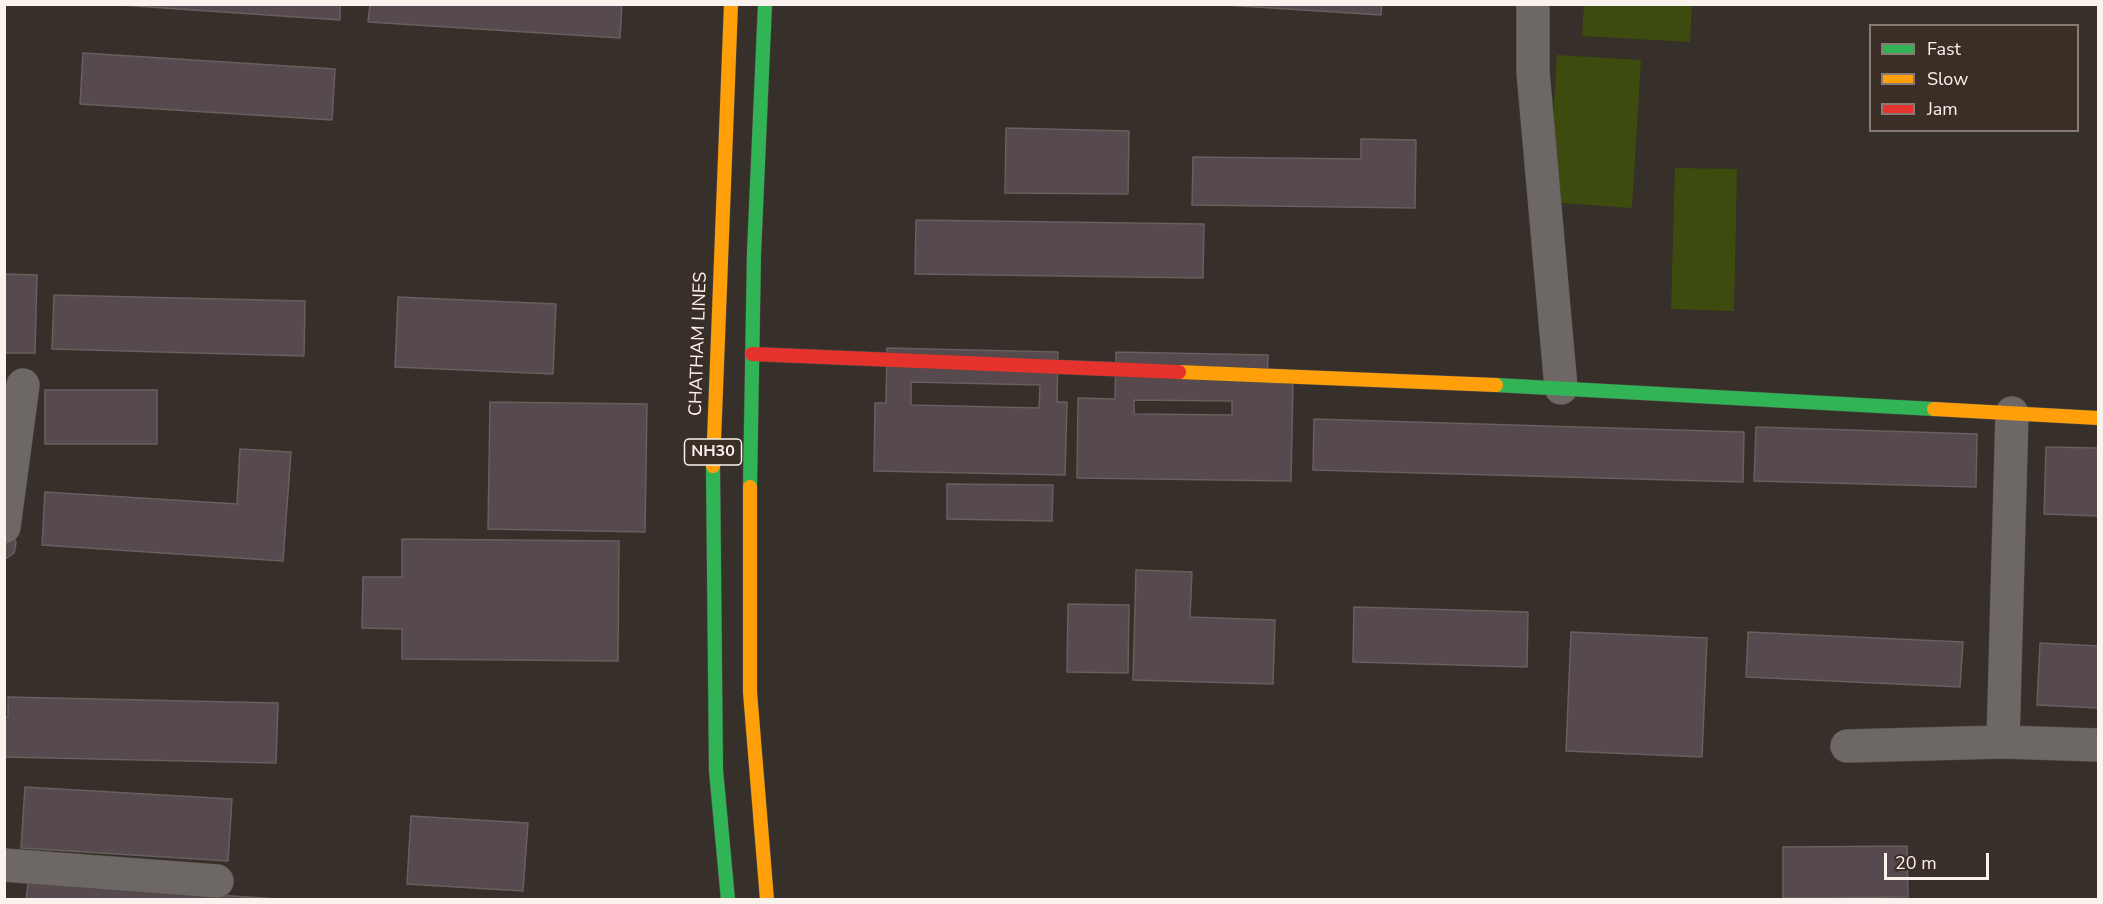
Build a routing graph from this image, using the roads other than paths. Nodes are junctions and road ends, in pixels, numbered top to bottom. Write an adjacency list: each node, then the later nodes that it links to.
1 (731, 4): 15 (main road, CHATHAM LINES / NH30)
2 (765, 4): 4 (main road, NH30)
3 (1533, 4): 6 (street)
4 (752, 354): 6 (main road); 16 (main road, NH30)
5 (23, 385): 9 (street)
6 (1561, 388): 7 (main road)
7 (2012, 413): 8 (main road); 10 (street)
8 (2098, 418)
9 (4, 527)
10 (2003, 742): 11 (street); 12 (street)
11 (2098, 745)
12 (1847, 746)
13 (4, 865): 14 (street)
14 (217, 881)
15 (728, 900)
16 (767, 900)

